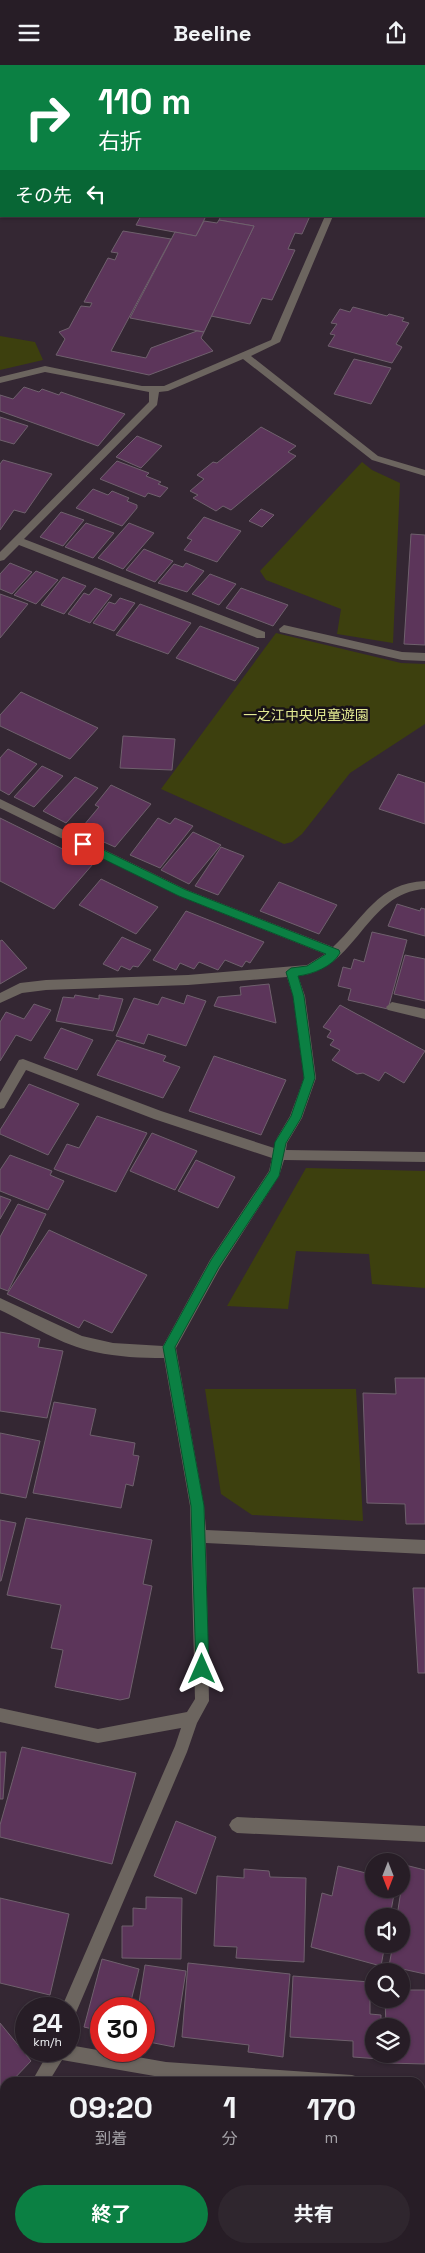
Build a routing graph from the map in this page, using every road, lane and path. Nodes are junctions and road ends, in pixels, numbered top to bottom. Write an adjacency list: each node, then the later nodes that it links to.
1 (329, 217): 2 (street)
2 (244, 355): 4 (street); 5 (street)
3 (0, 380): 4 (street)
4 (154, 389): 6 (street)
5 (425, 473)
6 (19, 541): 7 (street); 9 (street)
7 (0, 558)
8 (284, 629): 10 (street)
9 (261, 635)
10 (425, 657)
11 (0, 803): 13 (street)
12 (425, 885): 13 (street)
13 (335, 953): 14 (street)
14 (291, 972): 15 (street); 19 (street)
15 (0, 998)
16 (392, 1007): 17 (street)
17 (425, 1014)
18 (0, 1104): 19 (street)
19 (278, 1155): 20 (street); 22 (street)
20 (425, 1157)
21 (0, 1304): 22 (street)
22 (171, 1353): 23 (street)
23 (199, 1536): 24 (street); 26 (street)
24 (425, 1547)
25 (0, 1715): 26 (street)
26 (191, 1719): 29 (street)
27 (237, 1825): 28 (street)
28 (425, 1834)
29 (74, 1997)
30 (80, 2055): 33 (street)
31 (51, 2062): 32 (street)
32 (43, 2077)
33 (266, 2077)

